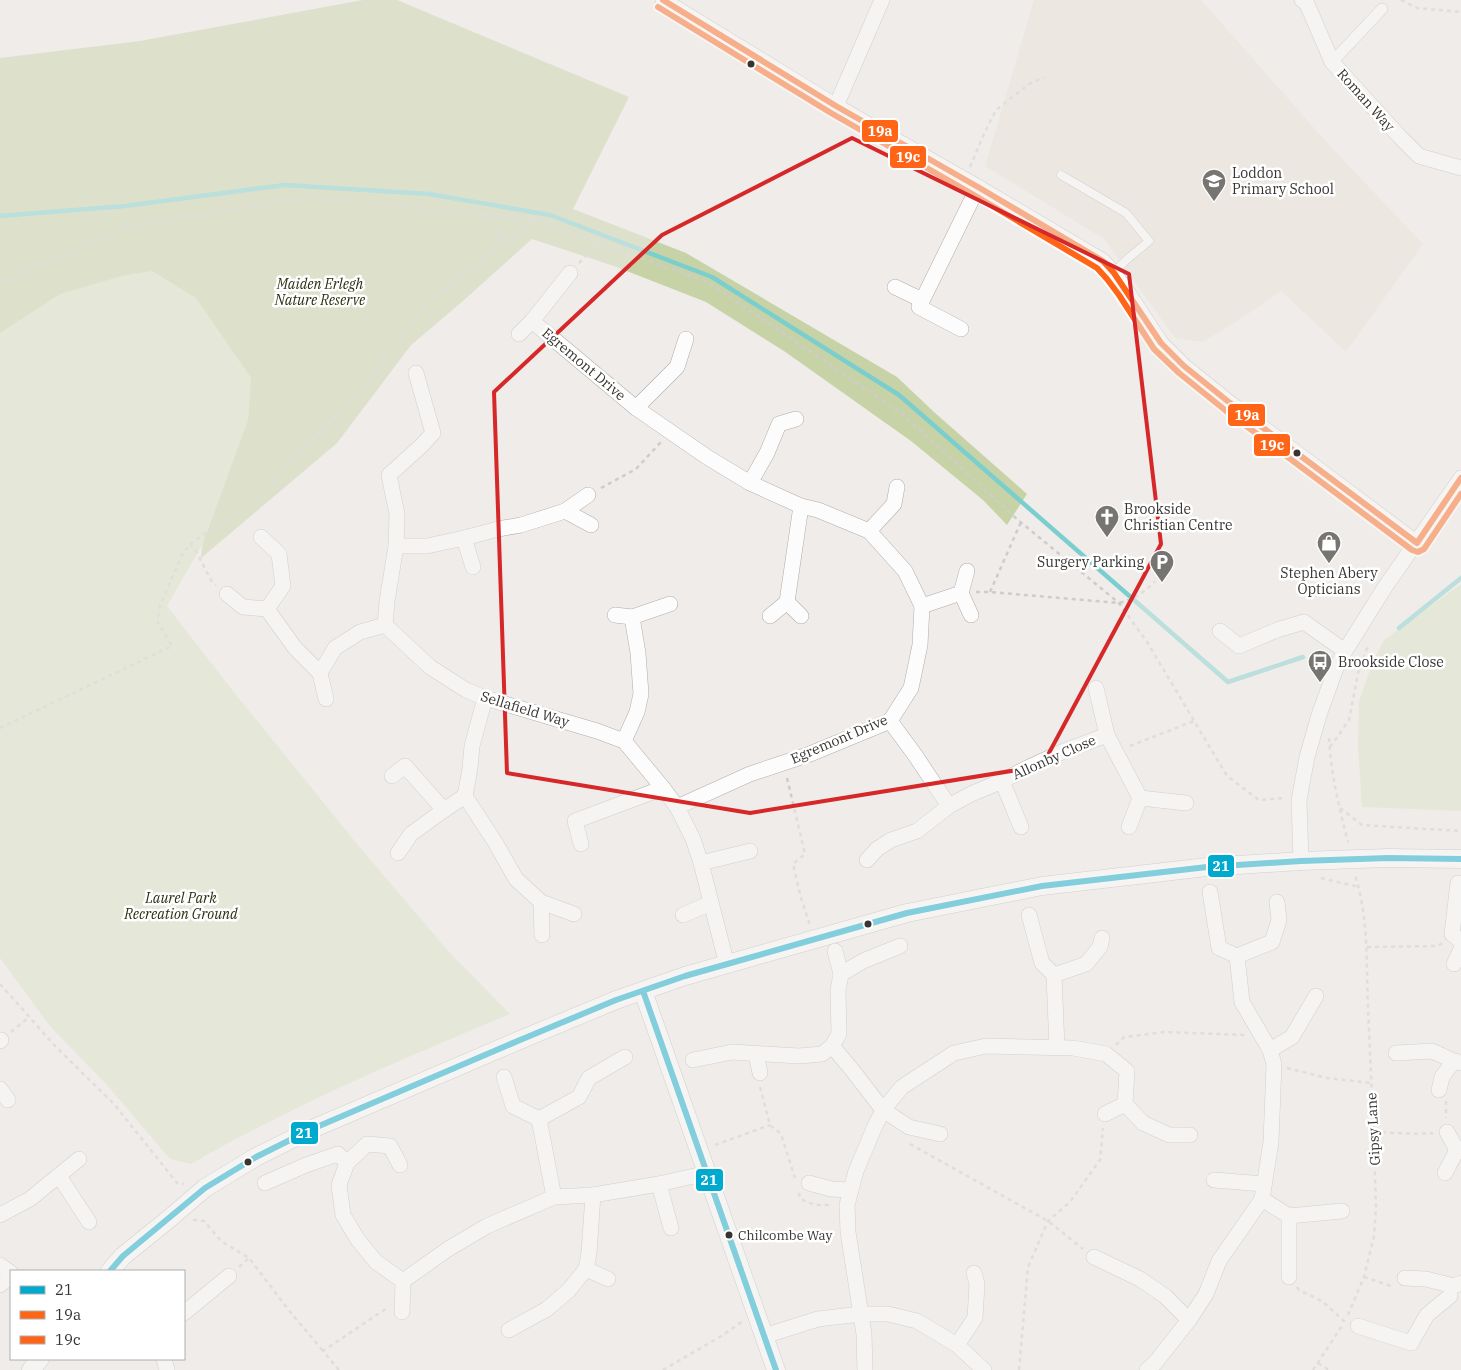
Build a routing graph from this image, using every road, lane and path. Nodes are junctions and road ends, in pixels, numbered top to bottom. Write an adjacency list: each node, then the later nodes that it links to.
1 (663, 0): 9 (street)
2 (882, 0): 9 (street)
3 (1302, 0): 7 (street, Roman Way)
4 (1401, 0): 6 (path)
5 (1382, 9): 7 (street)
6 (1461, 12)
7 (1332, 62): 10 (street, Roman Way)
8 (1044, 76): 12 (path)
9 (836, 106): 12 (street)
10 (1461, 168)
11 (1061, 175): 18 (lane)
12 (972, 183): 18 (street); 21 (street)
13 (486, 215): 14 (path); 16 (path); 19 (path)
14 (535, 220): 15 (path); 16 (path)
15 (599, 243): 17 (path); 36 (path)
16 (500, 244): 42 (path)
17 (570, 272): 22 (street, Egremont Drive)
18 (1114, 273): 41 (street)
19 (0, 284)
20 (895, 287): 21 (street)
21 (922, 300): 23 (street)
22 (532, 321): 24 (street, Egremont Drive); 27 (street, Egremont Drive)
23 (961, 329)
24 (519, 334)
25 (686, 339): 27 (street, Egremont Drive)
26 (416, 372): 43 (street)
27 (636, 408): 29 (street, Egremont Drive)
28 (796, 419): 31 (street)
29 (671, 432): 31 (street, Egremont Drive); 33 (path)
30 (1461, 478): 41 (street)
31 (750, 483): 34 (street, Egremont Drive)
32 (897, 487): 38 (street)
33 (588, 495): 35 (street)
34 (801, 506): 38 (street, Egremont Drive); 50 (street)
35 (565, 511): 37 (street); 40 (street)
36 (1021, 522): 47 (path); 51 (path)
37 (590, 525)
38 (869, 531): 53 (street, Egremont Drive)
39 (261, 537): 54 (street)
40 (464, 538): 43 (street); 44 (street)
41 (1417, 543): 62 (street)
42 (190, 544): 49 (path); 70 (path)
43 (396, 546): 60 (street)
44 (473, 567)
45 (967, 572): 48 (street)
46 (1155, 581): 51 (path)
47 (990, 592): 48 (path); 51 (path)
48 (961, 593): 53 (street); 56 (street)
49 (228, 594): 54 (street)
50 (788, 602): 57 (street); 58 (street)
51 (1119, 603): 69 (path)
52 (670, 604): 59 (street)
53 (922, 606): 68 (street, Egremont Drive)
54 (267, 609): 64 (street)
55 (615, 615): 59 (street)
56 (971, 615)
57 (770, 616)
58 (801, 616)
59 (632, 617): 73 (street)
60 (385, 625): 64 (street); 66 (street, Sellafield Way)
61 (1220, 631): 63 (street)
62 (1357, 632): 63 (street); 74 (path)
63 (1345, 651): 97 (street)
64 (320, 674): 67 (street)
65 (1096, 688): 71 (street, Allonby Close)
66 (485, 698): 73 (street, Sellafield Way); 80 (street)
67 (326, 699)
68 (890, 721): 76 (street, Egremont Drive); 84 (street)
69 (1194, 721): 75 (path); 82 (path)
70 (0, 728)
71 (1107, 735): 75 (street, Allonby Close); 78 (street, Allonby Close)
72 (1329, 735): 74 (path)
73 (624, 741): 79 (street, Sellafield Way)
74 (1330, 747): 86 (path)
75 (1116, 751): 81 (street, Allonby Close)
76 (784, 762): 85 (street, Egremont Drive); 110 (path)
77 (392, 776): 87 (street)
78 (1002, 782): 84 (street, Allonby Close); 88 (street, Allonby Close)
79 (663, 788): 85 (street, Sellafield Way); 92 (street)
80 (465, 796): 87 (street); 104 (street)
81 (1140, 798): 83 (street); 89 (street)
82 (1290, 798)
83 (1186, 802)
84 (949, 806): 96 (street, Allonby Close)
85 (677, 807): 98 (street, Sellafield Way)
86 (1339, 807): 90 (path); 91 (path)
87 (444, 810): 94 (street)
88 (1021, 827)
89 (1129, 827)
90 (1461, 831)
91 (1348, 842)
92 (581, 844)
93 (750, 851): 98 (street)
94 (398, 853)
95 (1461, 859): 97 (street)
96 (866, 860)
97 (1301, 861): 120 (street)
98 (701, 863): 106 (street, Sellafield Way)
99 (1355, 875): 102 (path, Gipsy Lane)
100 (1318, 878): 102 (path)
101 (1458, 883): 112 (street)
102 (1359, 887): 115 (path, Gipsy Lane)
103 (1210, 892): 118 (street)
104 (541, 902): 107 (street); 111 (street)
105 (1277, 902): 118 (street)
106 (711, 903): 108 (street); 120 (street, Sellafield Way)
107 (574, 914)
108 (682, 914)
109 (1029, 915): 122 (street)
110 (812, 928)
111 (542, 935)
112 (1457, 937): 115 (path)
113 (1102, 938): 122 (street)
114 (900, 946): 121 (street)
115 (1367, 947): 140 (path, Gipsy Lane)
116 (1461, 949): 119 (street)
117 (835, 951): 121 (street)
118 (1237, 956): 127 (street)
119 (1454, 964)
120 (727, 965): 124 (street)
121 (842, 974): 129 (street)
122 (1054, 975): 130 (street)
123 (0, 984): 126 (path)
124 (643, 991): 153 (street); 181 (street)
125 (1316, 996): 135 (street)
126 (30, 1017): 128 (path); 161 (path)
127 (1262, 1036): 133 (path); 135 (street)
128 (1, 1040)
129 (832, 1046): 132 (street); 143 (street)
130 (1057, 1048): 133 (street); 143 (street)
131 (1396, 1053): 137 (street)
132 (756, 1054): 136 (street); 138 (street)
133 (1106, 1054): 142 (street)
134 (626, 1057): 145 (street)
135 (1272, 1057): 140 (path); 164 (street)
136 (693, 1060)
137 (1457, 1062): 141 (street)
138 (760, 1073): 146 (path)
139 (504, 1077): 145 (street)
140 (1371, 1083): 147 (path, Gipsy Lane)
141 (1443, 1095): 148 (path)
142 (1125, 1104): 144 (street); 150 (street)
143 (883, 1110): 149 (street); 166 (street)
144 (1105, 1114): 175 (path)
145 (540, 1119): 168 (street)
146 (770, 1125): 153 (path); 165 (path)
147 (1374, 1132): 148 (path); 198 (path, Gipsy Lane)
148 (1447, 1132): 152 (street)
149 (940, 1134)
150 (1190, 1134)
151 (909, 1143): 175 (path)
152 (1459, 1150): 158 (street)
153 (699, 1151): 157 (street)
154 (79, 1159): 159 (street)
155 (346, 1163): 156 (street); 162 (street); 190 (street)
156 (400, 1165)
157 (707, 1173): 163 (street); 195 (street)
158 (1445, 1173)
159 (59, 1176): 172 (street); 176 (street)
160 (1214, 1180): 164 (street)
161 (177, 1183)
162 (265, 1183)
163 (659, 1184): 167 (street); 177 (street)
164 (1264, 1184): 169 (street)
165 (801, 1186): 166 (street); 170 (path)
166 (851, 1190): 170 (street)
167 (593, 1195): 168 (street); 180 (street)
168 (554, 1197): 190 (street)
169 (1262, 1199): 173 (street); 197 (street)
170 (847, 1205): 196 (street)
171 (1342, 1211): 173 (street)
172 (0, 1215)
173 (1289, 1216): 187 (street)
174 (204, 1221): 202 (path)
175 (1048, 1221): 178 (path); 212 (path)
176 (89, 1222)
177 (671, 1228)
178 (1094, 1257): 197 (street)
179 (0, 1265): 184 (street)
180 (586, 1269): 189 (street); 199 (street)
181 (111, 1270)
182 (1448, 1271): 192 (street)
183 (974, 1273): 201 (street)
184 (10, 1274)
185 (10, 1276): 191 (street)
186 (229, 1276): 194 (street)
187 (1288, 1277): 198 (path)
188 (1405, 1278): 192 (street)
189 (608, 1279)
190 (403, 1281): 193 (street)
191 (0, 1285)
192 (1457, 1292): 198 (street)
193 (395, 1308): 202 (path)
194 (185, 1312)
195 (756, 1312): 200 (street); 208 (path)
196 (861, 1314): 200 (street); 201 (street); 210 (street)
197 (1189, 1320): 205 (street)
198 (1352, 1324): 204 (path, Gipsy Lane)
199 (509, 1330)
200 (764, 1336): 209 (street)
201 (957, 1345): 211 (street)
202 (323, 1351): 207 (path)
203 (39, 1360): 206 (street)
204 (1318, 1363): 213 (path, Gipsy Lane); 214 (path)
205 (1154, 1368)
206 (31, 1370)
207 (338, 1370)
208 (663, 1370)
209 (776, 1370)
210 (865, 1370)
211 (984, 1370)
212 (1019, 1370)
213 (1313, 1370)
214 (1329, 1370)

